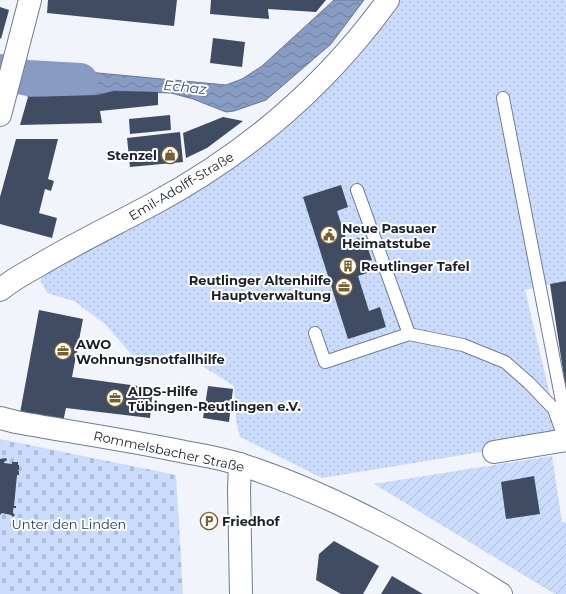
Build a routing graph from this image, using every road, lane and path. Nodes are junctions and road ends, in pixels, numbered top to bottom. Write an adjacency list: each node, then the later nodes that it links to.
1 (30, 0): 4 (street)
2 (388, 0): 6 (street, Emil-Adolff-Straße)
3 (503, 98): 10 (lane)
4 (0, 115)
5 (357, 190): 8 (lane)
6 (0, 290)
7 (315, 333): 8 (lane)
8 (409, 334): 10 (lane)
9 (0, 418): 12 (street, Rommelsbacher Straße)
10 (566, 434): 11 (street)
11 (494, 452)
12 (240, 464): 13 (street); 14 (street, Rommelsbacher Straße)
13 (241, 594)
14 (501, 594)

